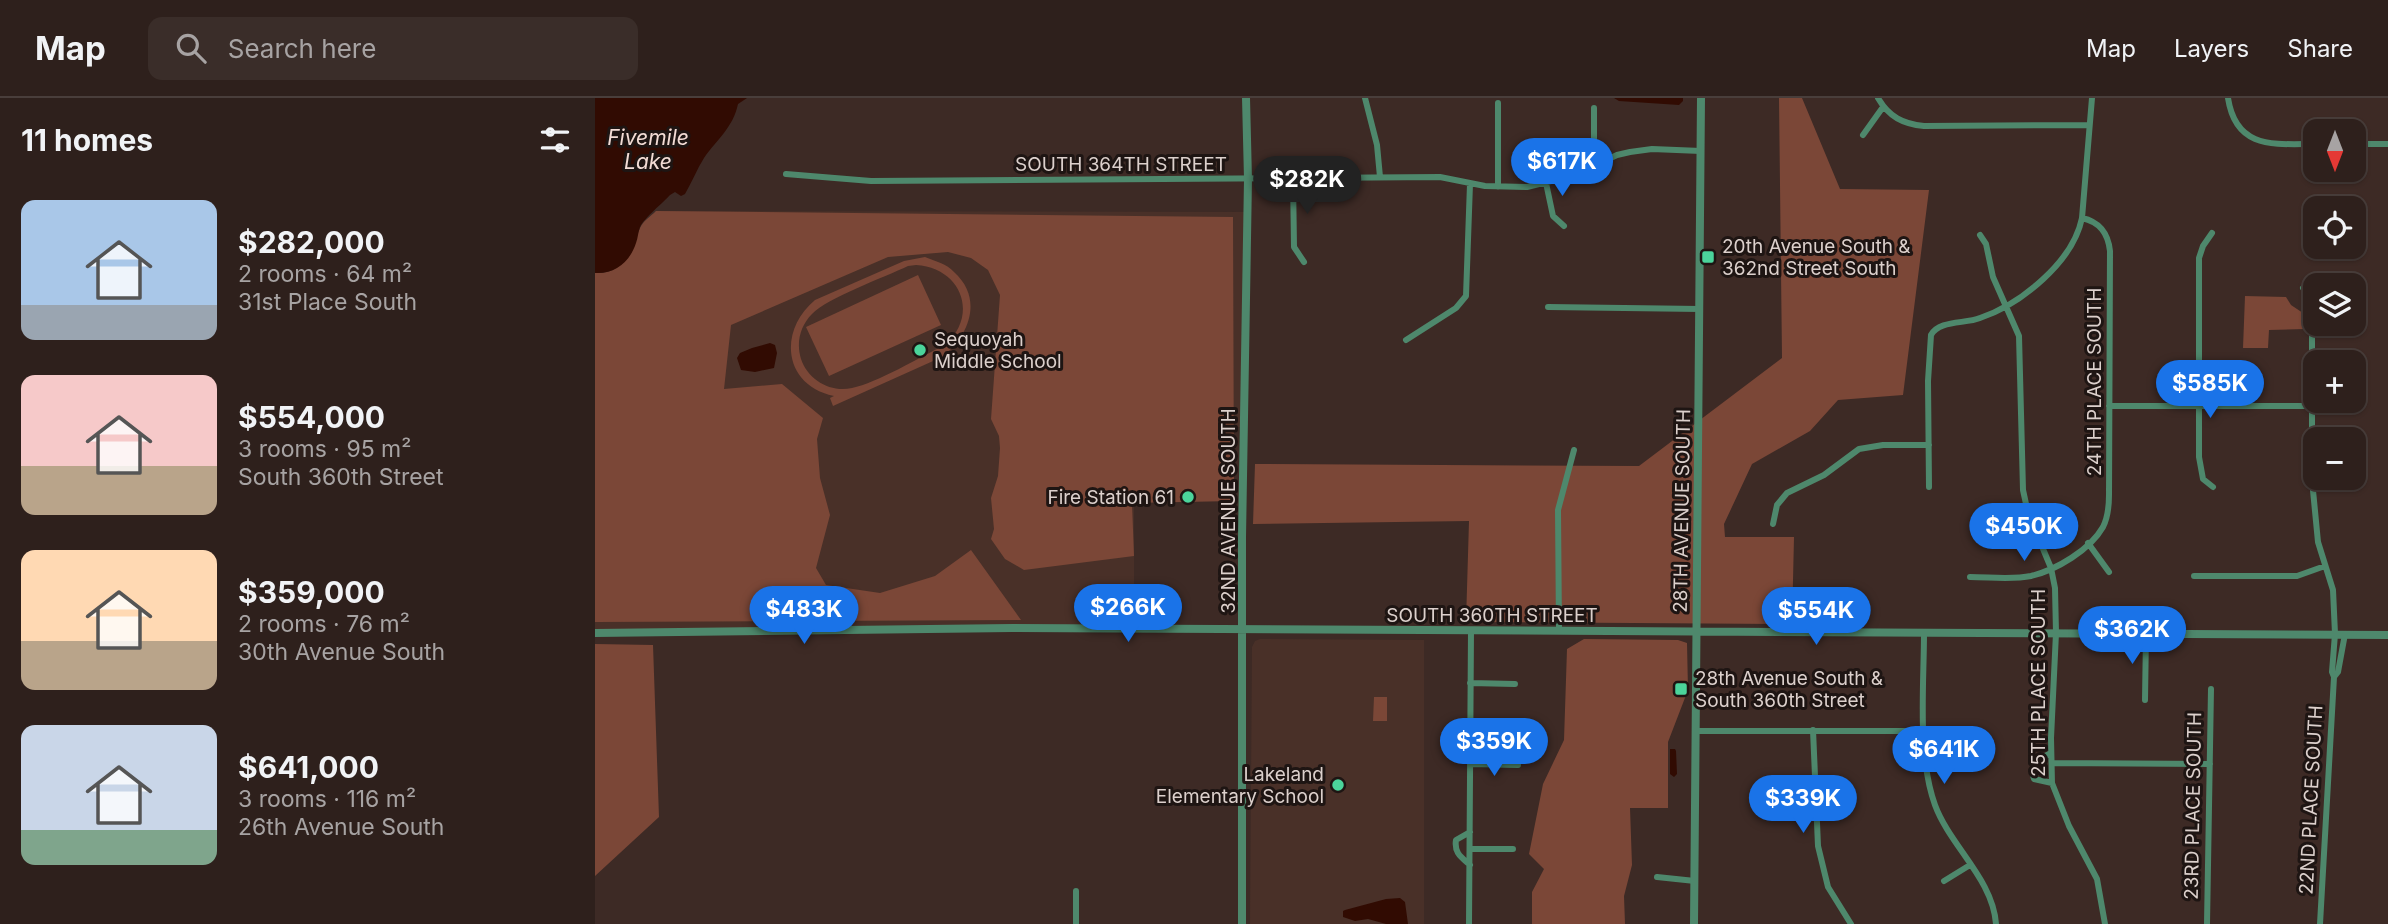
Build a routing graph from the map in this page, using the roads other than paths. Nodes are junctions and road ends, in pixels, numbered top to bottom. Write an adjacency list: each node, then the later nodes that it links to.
1 (1246, 98): 20 (street, 32ND AVENUE SOUTH)
2 (1365, 98): 18 (street)
3 (1701, 98): 15 (street, 28TH AVENUE SOUTH)
4 (1878, 98): 8 (street)
5 (2092, 98): 10 (street)
6 (2228, 98): 12 (street)
7 (1498, 103): 23 (street)
8 (1883, 107): 10 (street); 11 (street)
9 (1594, 108): 16 (street)
10 (2089, 125): 24 (street)
11 (1863, 135)
12 (2303, 144)
13 (2366, 144): 14 (street)
14 (2388, 144)
15 (1701, 151): 16 (street, SOUTH 364TH STREET); 31 (street, 28TH AVENUE SOUTH)
16 (1599, 164): 21 (street, SOUTH 364TH STREET)
17 (786, 174): 20 (street, SOUTH 364TH STREET)
18 (1380, 177): 19 (street, SOUTH 364TH STREET); 22 (street, SOUTH 364TH STREET)
19 (1293, 178): 20 (street, SOUTH 364TH STREET); 28 (street)
20 (1248, 179): 48 (street, 32ND AVENUE SOUTH)
21 (1546, 183): 23 (street, SOUTH 364TH STREET); 25 (street)
22 (1470, 184): 23 (street, SOUTH 364TH STREET); 32 (street)
23 (1498, 187)
24 (2082, 218): 29 (street); 33 (street, 24TH PLACE SOUTH)
25 (1565, 226)
26 (2212, 233): 35 (street)
27 (1980, 235): 29 (street, 25TH PLACE SOUTH)
28 (1304, 262)
29 (2006, 305): 37 (street); 44 (street, 25TH PLACE SOUTH)
30 (1548, 307): 31 (street)
31 (1700, 309): 51 (street, 28TH AVENUE SOUTH)
32 (1406, 340)
33 (2109, 406): 35 (street); 42 (street, 24TH PLACE SOUTH)
34 (2303, 406): 35 (street)
35 (2199, 407): 40 (street)
36 (2312, 413): 43 (street, 22ND PLACE SOUTH)
37 (1929, 445): 39 (street); 41 (street)
38 (1574, 450): 50 (street)
39 (1929, 487)
40 (2213, 487)
41 (1773, 524)
42 (2088, 543): 44 (street, 24TH PLACE SOUTH); 45 (street)
43 (2325, 566): 46 (street); 56 (street, 22ND PLACE SOUTH)
44 (2051, 568): 47 (street, 24TH PLACE SOUTH); 54 (street, 25TH PLACE SOUTH)
45 (2109, 572)
46 (2194, 576)
47 (1970, 577)
48 (1244, 630): 49 (street, SOUTH 360TH STREET); 52 (street, SOUTH 360TH STREET); 81 (street, 32ND AVENUE SOUTH)
49 (1471, 631): 50 (street, SOUTH 360TH STREET); 58 (street)
50 (1559, 631): 51 (street, SOUTH 360TH STREET)
51 (1697, 632): 53 (street, SOUTH 360TH STREET); 63 (street, 28TH AVENUE SOUTH)
52 (595, 633)
53 (1924, 633): 54 (street, SOUTH 360TH STREET); 64 (street)
54 (2056, 633): 55 (street, SOUTH 360TH STREET); 65 (street, 25TH PLACE SOUTH)
55 (2147, 634): 56 (street, SOUTH 360TH STREET); 61 (street)
56 (2340, 634): 57 (street, SOUTH 360TH STREET); 88 (street, 22ND PLACE SOUTH)
57 (2388, 635)
58 (1470, 683): 59 (street); 66 (street)
59 (1515, 684)
60 (2211, 689): 68 (street, 23RD PLACE SOUTH)
61 (2145, 700)
62 (1813, 730): 63 (street); 64 (street); 84 (street)
63 (1696, 731): 77 (street, 28TH AVENUE SOUTH)
64 (1924, 731): 75 (street)
65 (2051, 753): 67 (street, 25TH PLACE SOUTH); 70 (street)
66 (1470, 764): 69 (street); 71 (street)
67 (2052, 764): 68 (street); 70 (street, 25TH PLACE SOUTH)
68 (2210, 764): 87 (street, 23RD PLACE SOUTH)
69 (1518, 765)
70 (2052, 783): 86 (street, 25TH PLACE SOUTH)
71 (1470, 832): 72 (street); 74 (street)
72 (1470, 849): 73 (street); 74 (street)
73 (1513, 849)
74 (1470, 864): 82 (street)
75 (1970, 865): 78 (street); 85 (street)
76 (1657, 877): 77 (street)
77 (1695, 881): 83 (street, 28TH AVENUE SOUTH)
78 (1944, 881)
79 (1076, 891): 80 (street)
80 (1076, 924)
81 (1242, 924)
82 (1469, 924)
83 (1694, 924)
84 (1851, 924)
85 (1996, 924)
86 (2105, 924)
87 (2207, 924)
88 (2320, 924)

